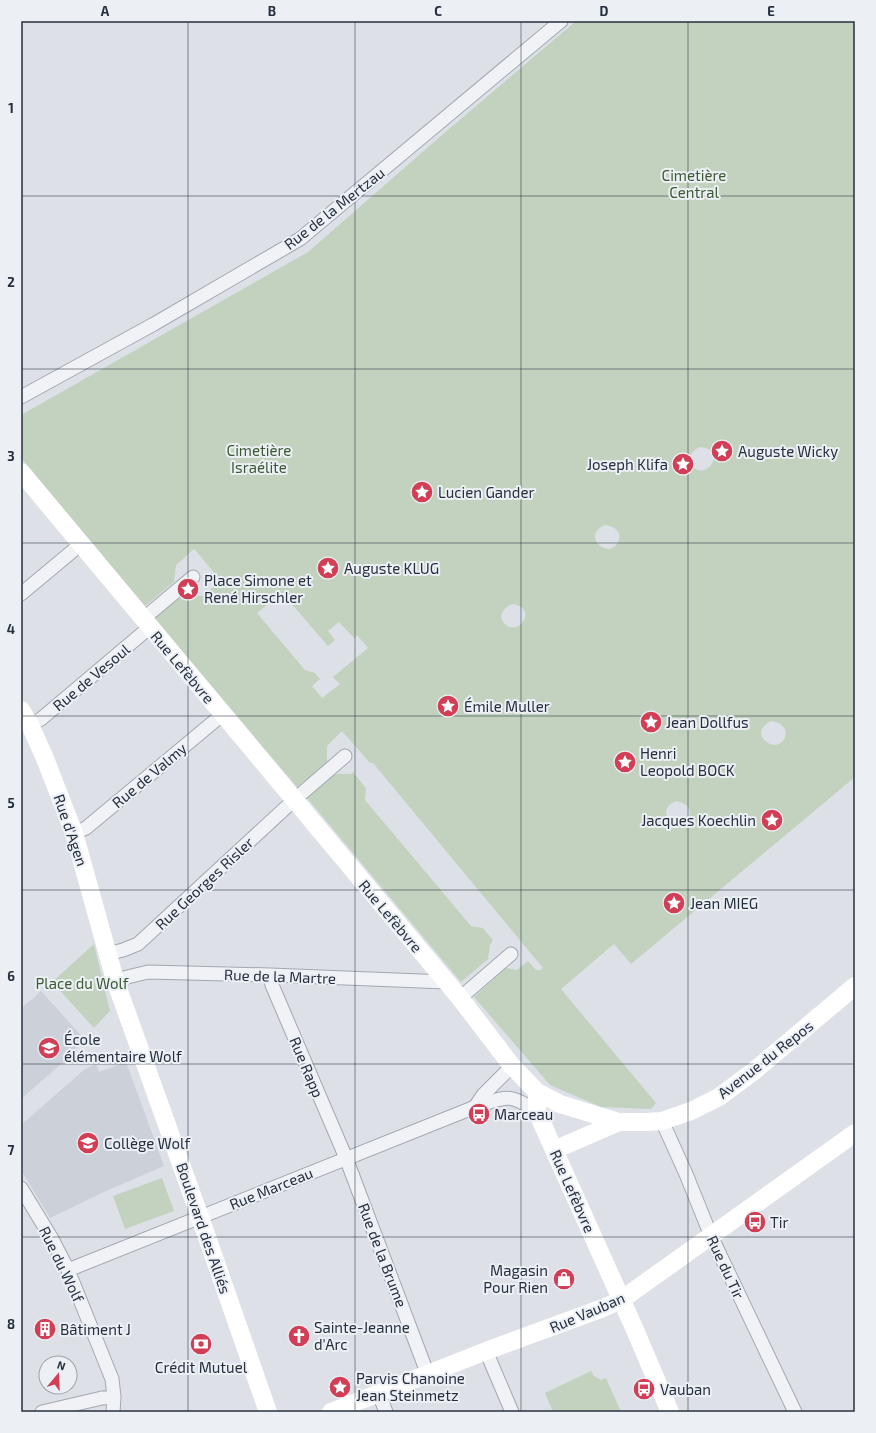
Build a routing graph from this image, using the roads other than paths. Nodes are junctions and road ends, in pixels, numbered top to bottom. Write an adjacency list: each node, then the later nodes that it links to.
1 (561, 21): 2 (street, Rue de la Mertzau)
2 (21, 397)
3 (21, 472): 4 (main road, Rue Lefèbvre)
4 (81, 544): 6 (street); 7 (main road, Rue Lefèbvre)
5 (193, 577): 7 (street, Rue de Vesoul)
6 (21, 594)
7 (147, 623): 8 (main road, Rue Lefèbvre); 9 (street, Rue de Vesoul)
8 (223, 714): 11 (main road, Rue Lefèbvre); 12 (street, Rue de Valmy)
9 (26, 718): 12 (main road, Rue d'Agen)
10 (346, 756): 11 (street, Rue Georges Risler)
11 (294, 800): 13 (street, Rue Georges Risler); 17 (main road, Rue Lefèbvre)
12 (74, 833): 13 (main road, Rue d'Agen)
13 (107, 954): 16 (main road, Boulevard des Alliés)
14 (511, 954): 19 (street)
15 (270, 975): 16 (street, Rue de la Martre); 17 (street, Rue de la Martre); 28 (street, Rue Rapp)
16 (115, 980): 30 (main road, Boulevard des Alliés)
17 (446, 982): 19 (main road, Rue Lefèbvre)
18 (855, 986): 24 (main road, Avenue du Repos)
19 (460, 998): 20 (main road, Rue Lefèbvre)
20 (512, 1066): 21 (main road, Rue Lefèbvre); 22 (street)
21 (537, 1092): 23 (main road, Rue Lefèbvre); 25 (main road, Avenue du Repos)
22 (475, 1107): 23 (street, Rue Marceau); 28 (street, Rue Marceau)
23 (537, 1112): 27 (main road, Rue Lefèbvre)
24 (662, 1121): 25 (main road, Avenue du Repos); 31 (street, Rue du Tir)
25 (619, 1122): 27 (main road, Avenue du Repos)
26 (855, 1133): 31 (main road, Rue Vauban)
27 (554, 1150): 33 (main road, Rue Lefèbvre)
28 (346, 1158): 30 (street, Rue Marceau); 35 (street, Rue de la Brume)
29 (21, 1188): 32 (street, Rue du Wolf)
30 (200, 1217): 32 (street, Rue Marceau); 40 (main road, Boulevard des Alliés)
31 (711, 1236): 33 (main road, Rue Vauban); 45 (street, Rue du Tir)
32 (68, 1270): 37 (street, Rue du Wolf)
33 (621, 1300): 34 (main road, Rue Vauban); 44 (main road, Rue Lefèbvre)
34 (486, 1352): 35 (main road, Rue Vauban); 43 (street)
35 (428, 1375): 36 (main road, Rue Vauban)
36 (379, 1394): 41 (main road, Rue Vauban); 42 (street)
37 (114, 1398): 38 (street); 39 (street, Rue du Wolf)
38 (42, 1412)
39 (113, 1412)
40 (268, 1412)
41 (330, 1412)
42 (386, 1412)
43 (512, 1412)
44 (670, 1412)
45 (794, 1412)

